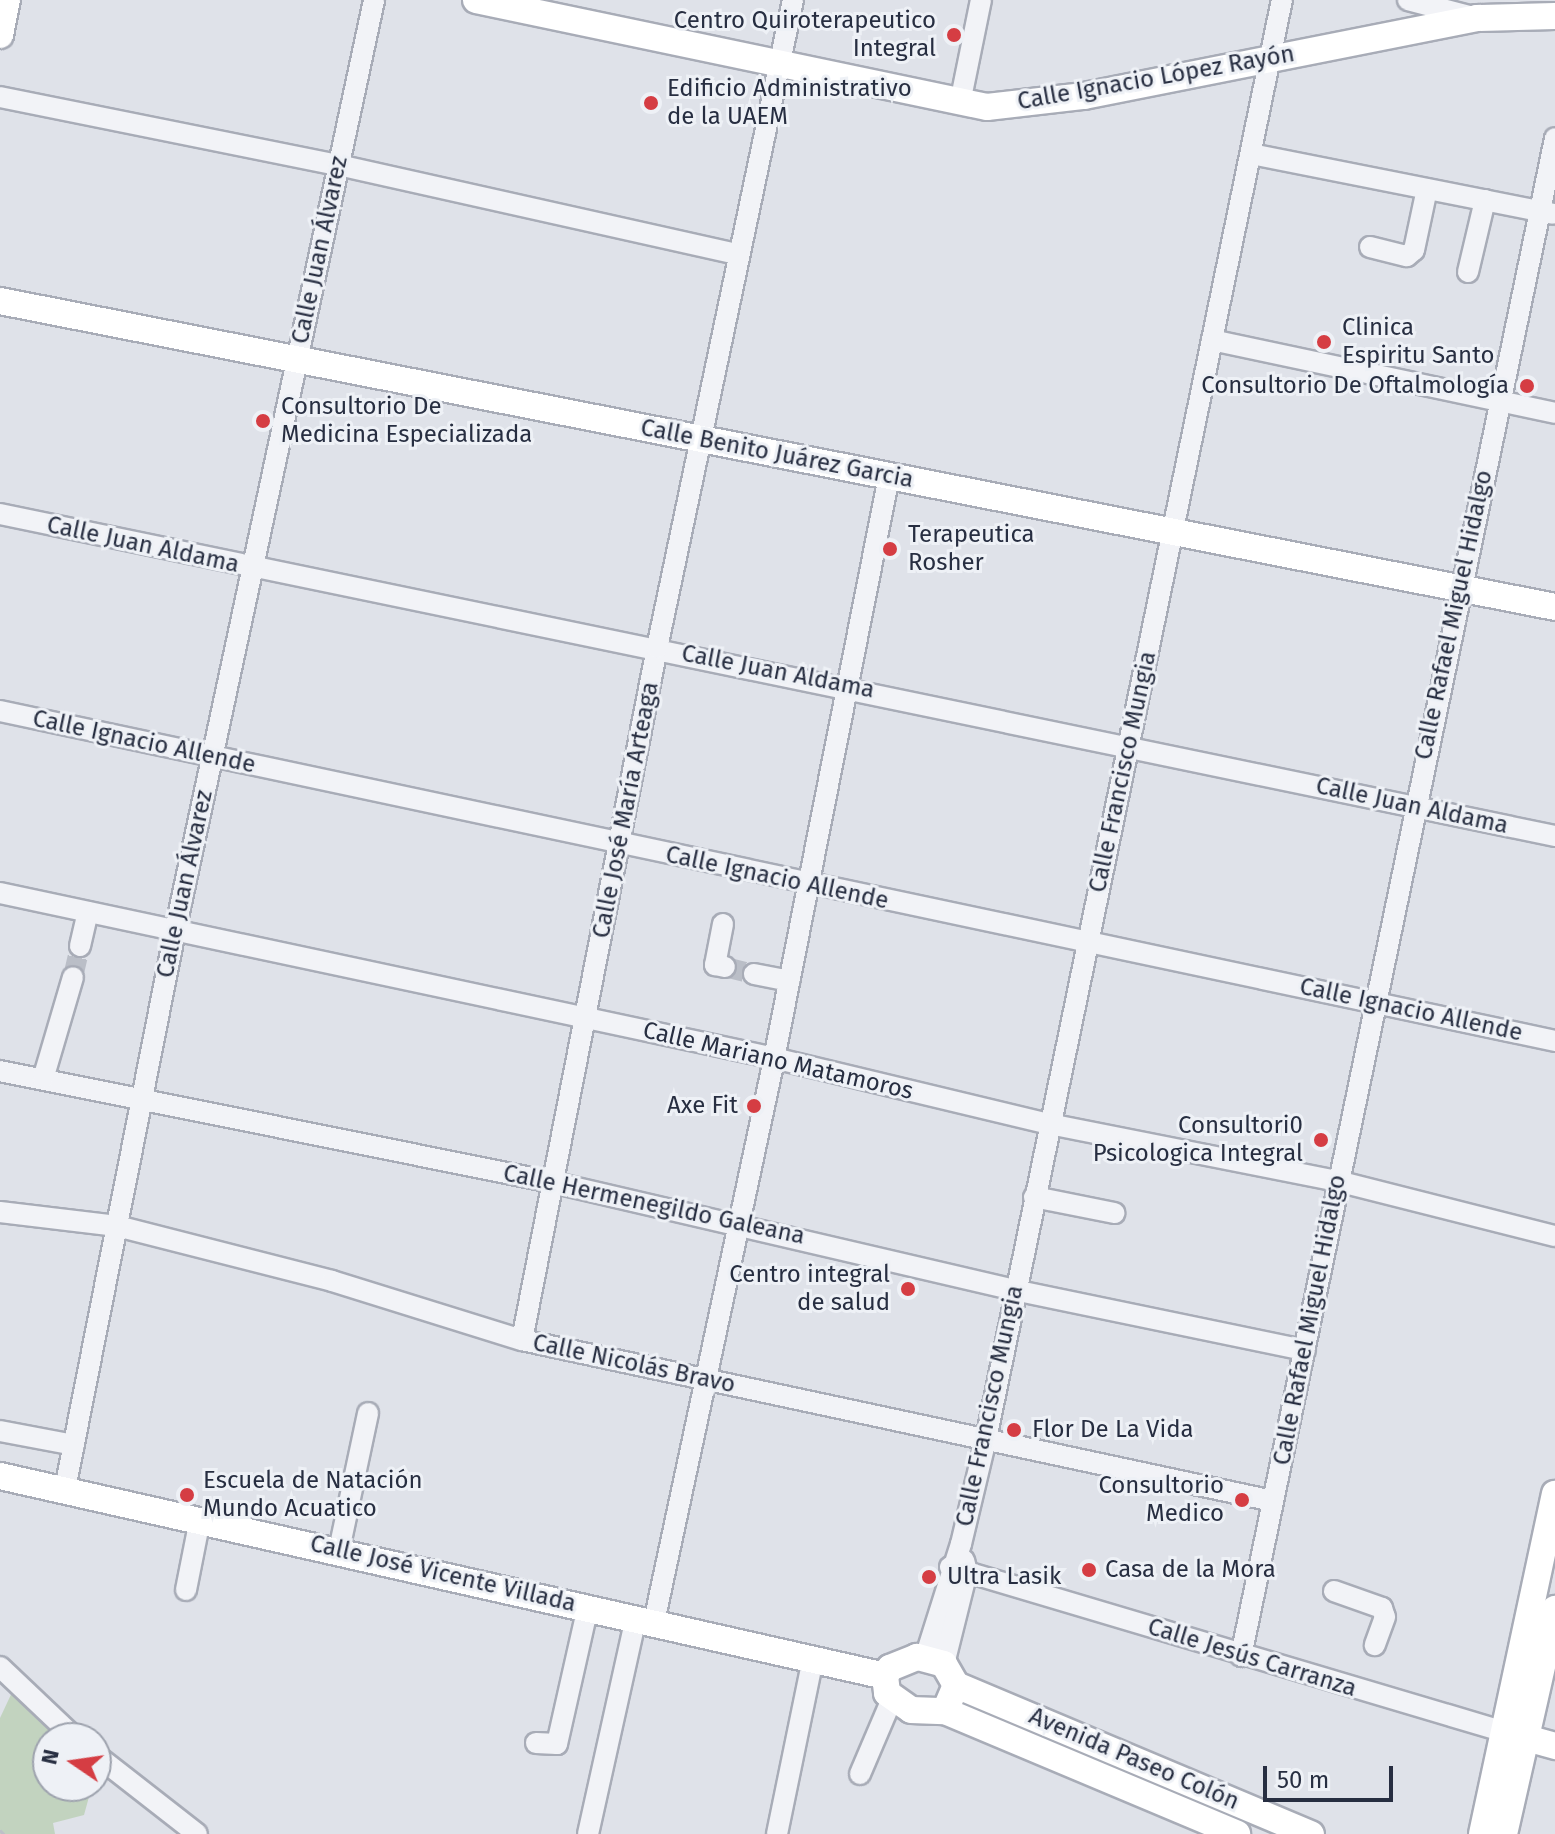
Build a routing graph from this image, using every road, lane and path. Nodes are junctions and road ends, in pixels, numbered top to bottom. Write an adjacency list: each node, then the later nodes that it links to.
1 (7, 0): 10 (main road)
2 (374, 0): 17 (street, Calle Juan Álvarez)
3 (476, 0): 12 (main road, Calle Ignacio López Rayón)
4 (793, 0): 12 (street, Calle José María Arteaga)
5 (981, 0): 14 (street)
6 (1282, 0): 11 (street, Calle Francisco Mungia)
7 (1408, 0): 9 (street)
8 (1555, 16): 9 (main road, Calle Ignacio López Rayón)
9 (1477, 18): 11 (main road, Calle Ignacio López Rayón)
10 (0, 35)
11 (1269, 58): 14 (main road, Calle Ignacio López Rayón); 16 (street, Calle Francisco Mungia)
12 (778, 67): 14 (main road, Calle Ignacio López Rayón); 22 (street, Calle José María Arteaga)
13 (0, 97): 17 (street)
14 (960, 103)
15 (1555, 138): 20 (street, Calle Rafael Miguel Hidalgo)
16 (1251, 154): 18 (street); 25 (street, Calle Francisco Mungia)
17 (338, 165): 22 (street); 26 (street, Calle Juan Álvarez)
18 (1427, 189): 19 (street); 21 (street)
19 (1485, 200): 20 (street); 23 (street)
20 (1548, 213): 27 (street, Calle Rafael Miguel Hidalgo)
21 (1370, 247)
22 (739, 255): 29 (street, Calle José María Arteaga)
23 (1468, 272)
24 (0, 301): 26 (main road, Calle Benito Juárez Garcia)
25 (1212, 340): 27 (street); 32 (street, Calle Francisco Mungia)
26 (297, 359): 29 (main road, Calle Benito Juárez Garcia); 33 (street, Calle Juan Álvarez)
27 (1499, 401): 28 (street); 34 (street, Calle Rafael Miguel Hidalgo)
28 (1555, 413)
29 (700, 439): 30 (main road, Calle Benito Juárez Garcia); 36 (street, Calle José María Arteaga)
30 (889, 476): 32 (main road, Calle Benito Juárez Garcia); 37 (street)
31 (0, 514): 33 (street, Calle Juan Aldama)
32 (1173, 533): 34 (main road, Calle Benito Juárez Garcia); 39 (street, Calle Francisco Mungia)
33 (253, 569): 36 (street, Calle Juan Aldama); 40 (street, Calle Juan Álvarez)
34 (1459, 588): 35 (main road, Calle Benito Juárez Garcia); 41 (street, Calle Rafael Miguel Hidalgo)
35 (1555, 607)
36 (657, 648): 37 (street, Calle Juan Aldama); 43 (street, Calle José María Arteaga)
37 (847, 686): 39 (street, Calle Juan Aldama); 44 (street)
38 (0, 711): 40 (street, Calle Ignacio Allende)
39 (1131, 747): 41 (street, Calle Juan Aldama); 49 (street, Calle Francisco Mungia)
40 (212, 757): 43 (street, Calle Ignacio Allende); 48 (street, Calle Juan Álvarez)
41 (1413, 806): 42 (street, Calle Juan Aldama); 55 (street, Calle Rafael Miguel Hidalgo)
42 (1555, 836)
43 (619, 844): 44 (street, Calle Ignacio Allende); 56 (street, Calle José María Arteaga)
44 (808, 884): 49 (street, Calle Ignacio Allende); 54 (street)
45 (0, 893): 46 (street, Calle Mariano Matamoros)
46 (88, 912): 48 (street, Calle Mariano Matamoros); 50 (street)
47 (723, 924): 51 (street)
48 (175, 931): 56 (street, Calle Mariano Matamoros); 61 (street, Calle Juan Álvarez)
49 (1085, 943): 55 (street, Calle Ignacio Allende); 62 (street, Calle Francisco Mungia)
50 (80, 946)
51 (725, 967)
52 (754, 974): 54 (street)
53 (73, 977): 60 (street)
54 (789, 981): 58 (street)
55 (1376, 1000): 57 (street, Calle Ignacio Allende); 63 (street, Calle Rafael Miguel Hidalgo)
56 (585, 1019): 58 (street, Calle Mariano Matamoros); 64 (street, Calle José María Arteaga)
57 (1555, 1041)
58 (774, 1058): 62 (street, Calle Mariano Matamoros); 68 (street)
59 (0, 1071): 60 (street, Calle Hermenegildo Galeana)
60 (43, 1079): 61 (street, Calle Hermenegildo Galeana)
61 (141, 1100): 64 (street, Calle Hermenegildo Galeana); 69 (street, Calle Juan Álvarez)
62 (1049, 1124): 63 (street, Calle Mariano Matamoros); 65 (street, Calle Francisco Mungia)
63 (1337, 1181): 70 (street, Calle Mariano Matamoros); 73 (street, Calle Rafael Miguel Hidalgo)
64 (551, 1182): 68 (street, Calle Hermenegildo Galeana); 72 (street, Calle José María Arteaga)
65 (1034, 1197): 67 (street); 71 (street, Calle Francisco Mungia)
66 (0, 1212): 69 (street, Calle Nicolás Bravo)
67 (1114, 1213)
68 (739, 1222): 71 (street, Calle Hermenegildo Galeana); 74 (street)
69 (117, 1226): 72 (street, Calle Nicolás Bravo); 78 (street, Calle Juan Álvarez)
70 (1555, 1236)
71 (1014, 1290): 73 (street, Calle Hermenegildo Galeana); 77 (street, Calle Francisco Mungia)
72 (522, 1340): 74 (street, Calle Nicolás Bravo)
73 (1305, 1350): 82 (street, Calle Rafael Miguel Hidalgo)
74 (704, 1379): 77 (street, Calle Nicolás Bravo); 90 (street)
75 (368, 1413): 84 (street)
76 (0, 1431): 78 (street)
77 (986, 1439): 82 (street, Calle Nicolás Bravo); 85 (street, Calle Francisco Mungia)
78 (74, 1445): 80 (street, Calle Juan Álvarez)
79 (0, 1476): 80 (main road, Calle José Vicente Villada)
80 (65, 1489): 83 (main road, Calle José Vicente Villada)
81 (1555, 1494): 99 (main road)
82 (1273, 1501): 92 (street, Calle Rafael Miguel Hidalgo)
83 (200, 1519): 84 (main road, Calle José Vicente Villada); 86 (street)
84 (339, 1550): 88 (main road, Calle José Vicente Villada)
85 (959, 1570): 92 (street, Calle Jesús Carranza); 95 (street, Calle Francisco Mungia)
86 (186, 1590)
87 (1334, 1591): 91 (street)
88 (588, 1606): 90 (main road, Calle José Vicente Villada); 100 (street)
89 (1555, 1609): 99 (main road)
90 (645, 1620): 93 (main road, Calle José Vicente Villada); 105 (street)
91 (1375, 1645)
92 (1241, 1656): 99 (street, Calle Jesús Carranza)
93 (813, 1658): 96 (main road, Calle José Vicente Villada); 106 (street)
94 (0, 1667): 98 (street)
95 (942, 1669): 96 (main road); 97 (main road); 108 (main road, Avenida Paseo Colón)
96 (888, 1688): 97 (main road, Avenida Paseo Colón); 103 (street)
97 (945, 1711): 107 (main road, Avenida Paseo Colón)
98 (58, 1722)
99 (1516, 1735): 101 (main road, Calle Jesús Carranza); 109 (main road); 110 (main road)
100 (536, 1743)
101 (1555, 1746)
102 (112, 1768): 104 (street)
103 (860, 1774)
104 (197, 1834)
105 (588, 1834)
106 (777, 1834)
107 (1237, 1834)
108 (1311, 1834)
109 (1482, 1834)
110 (1504, 1834)

